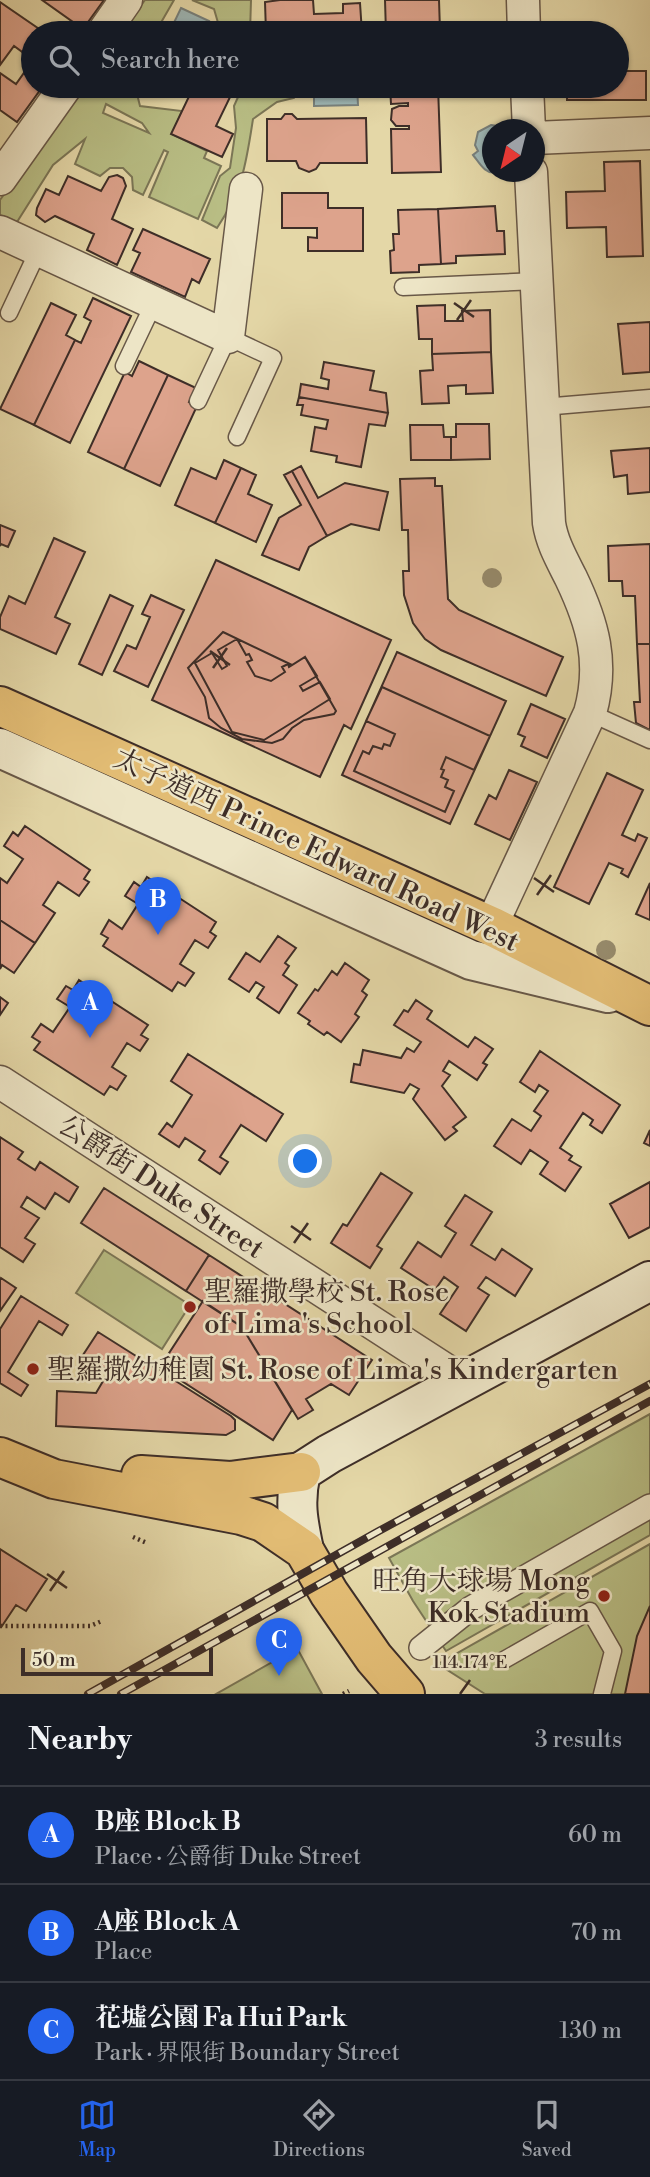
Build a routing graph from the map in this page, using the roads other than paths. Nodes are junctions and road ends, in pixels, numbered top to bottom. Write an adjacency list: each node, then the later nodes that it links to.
1 (126, 0): 3 (street)
2 (523, 0): 4 (street)
3 (111, 21)
4 (524, 21)
5 (57, 98): 10 (street)
6 (528, 98): 7 (street)
7 (528, 119)
8 (650, 134): 9 (street)
9 (545, 138)
10 (0, 179)
11 (532, 182): 15 (street)
12 (246, 189): 19 (street)
13 (0, 232): 14 (street)
14 (39, 249): 17 (street); 18 (lane)
15 (537, 281): 16 (lane); 23 (street)
16 (403, 287)
17 (154, 303): 19 (street); 20 (lane)
18 (9, 313)
19 (228, 337): 22 (lane); 24 (lane)
20 (124, 366)
21 (650, 398): 23 (lane)
22 (198, 401)
23 (543, 407): 26 (street)
24 (237, 437)
25 (0, 706): 29 (main road, 太子道西 Prince Edward Road West)
26 (590, 713): 27 (lane); 29 (street)
27 (650, 740)
28 (9, 760): 30 (street, 太子道西 Prince Edward Road West)
29 (491, 926): 30 (main road, 太子道西 Prince Edward Road West)
30 (640, 1002)
31 (0, 1082): 33 (street, 公爵街 Duke Street)
32 (650, 1281): 33 (street)
33 (464, 1382): 35 (street)
34 (0, 1457): 36 (main road)
35 (301, 1472): 36 (main road); 38 (street)
36 (96, 1489): 38 (main road)
37 (650, 1506): 39 (street)
38 (304, 1550): 41 (main road)
39 (421, 1648)
40 (504, 1660): 42 (lane)
41 (405, 1694)
42 (602, 1694)

